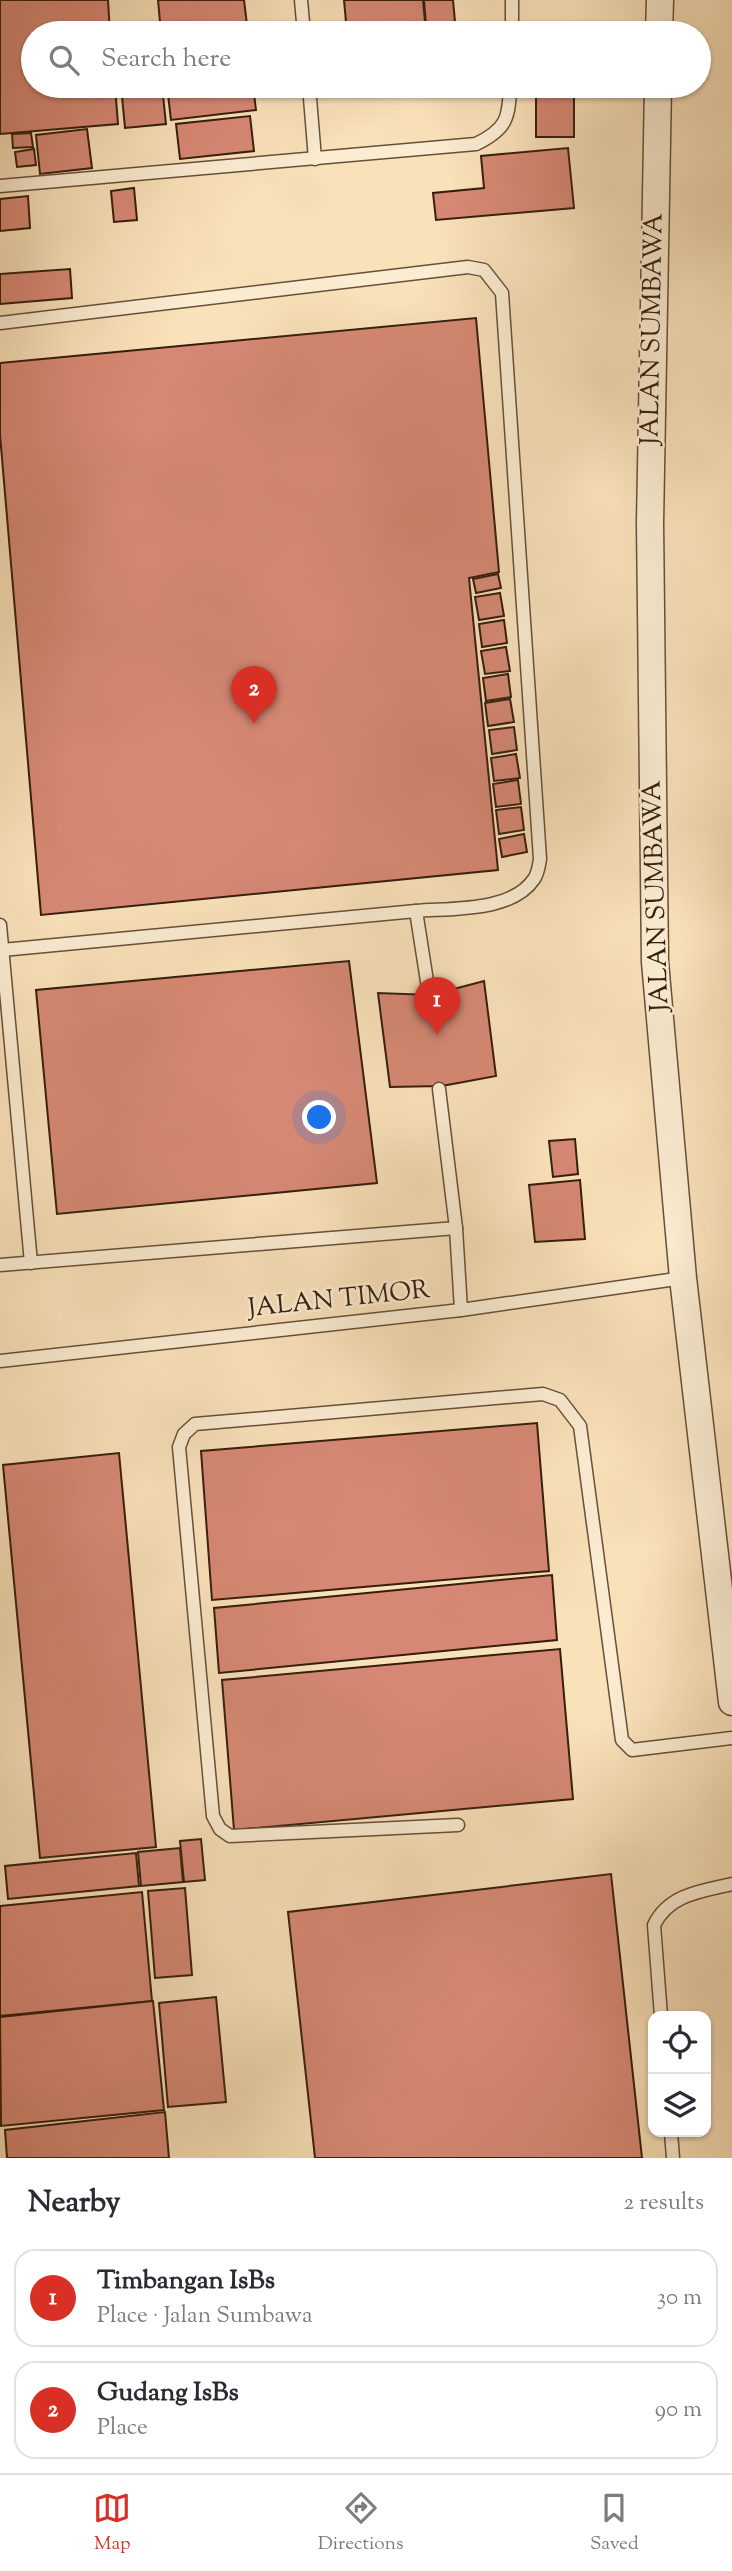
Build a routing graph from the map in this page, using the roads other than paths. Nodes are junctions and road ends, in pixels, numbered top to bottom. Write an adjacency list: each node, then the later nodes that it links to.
1 (301, 0): 4 (lane)
2 (512, 0): 5 (lane)
3 (660, 0): 6 (street)
4 (303, 21)
5 (512, 21)
6 (659, 21)
7 (310, 98): 10 (lane)
8 (510, 98): 10 (lane)
9 (658, 98): 21 (street, JALAN SUMBAWA)
10 (315, 159): 11 (lane)
11 (0, 187)
12 (0, 323): 13 (lane)
13 (416, 911): 15 (lane); 16 (lane)
14 (0, 925): 15 (lane)
15 (2, 950): 19 (lane)
16 (429, 994)
17 (439, 1090): 18 (lane)
18 (456, 1228): 19 (lane); 22 (lane)
19 (31, 1263): 20 (lane)
20 (0, 1265)
21 (683, 1279): 22 (lane, JALAN TIMOR); 24 (street, JALAN SUMBAWA)
22 (461, 1310): 23 (lane, JALAN TIMOR)
23 (0, 1361)
24 (732, 1702)
25 (732, 1738): 26 (lane)
26 (458, 1825)
27 (732, 1884): 28 (lane)
28 (661, 2011)
29 (671, 2137): 30 (lane)
30 (673, 2158)

